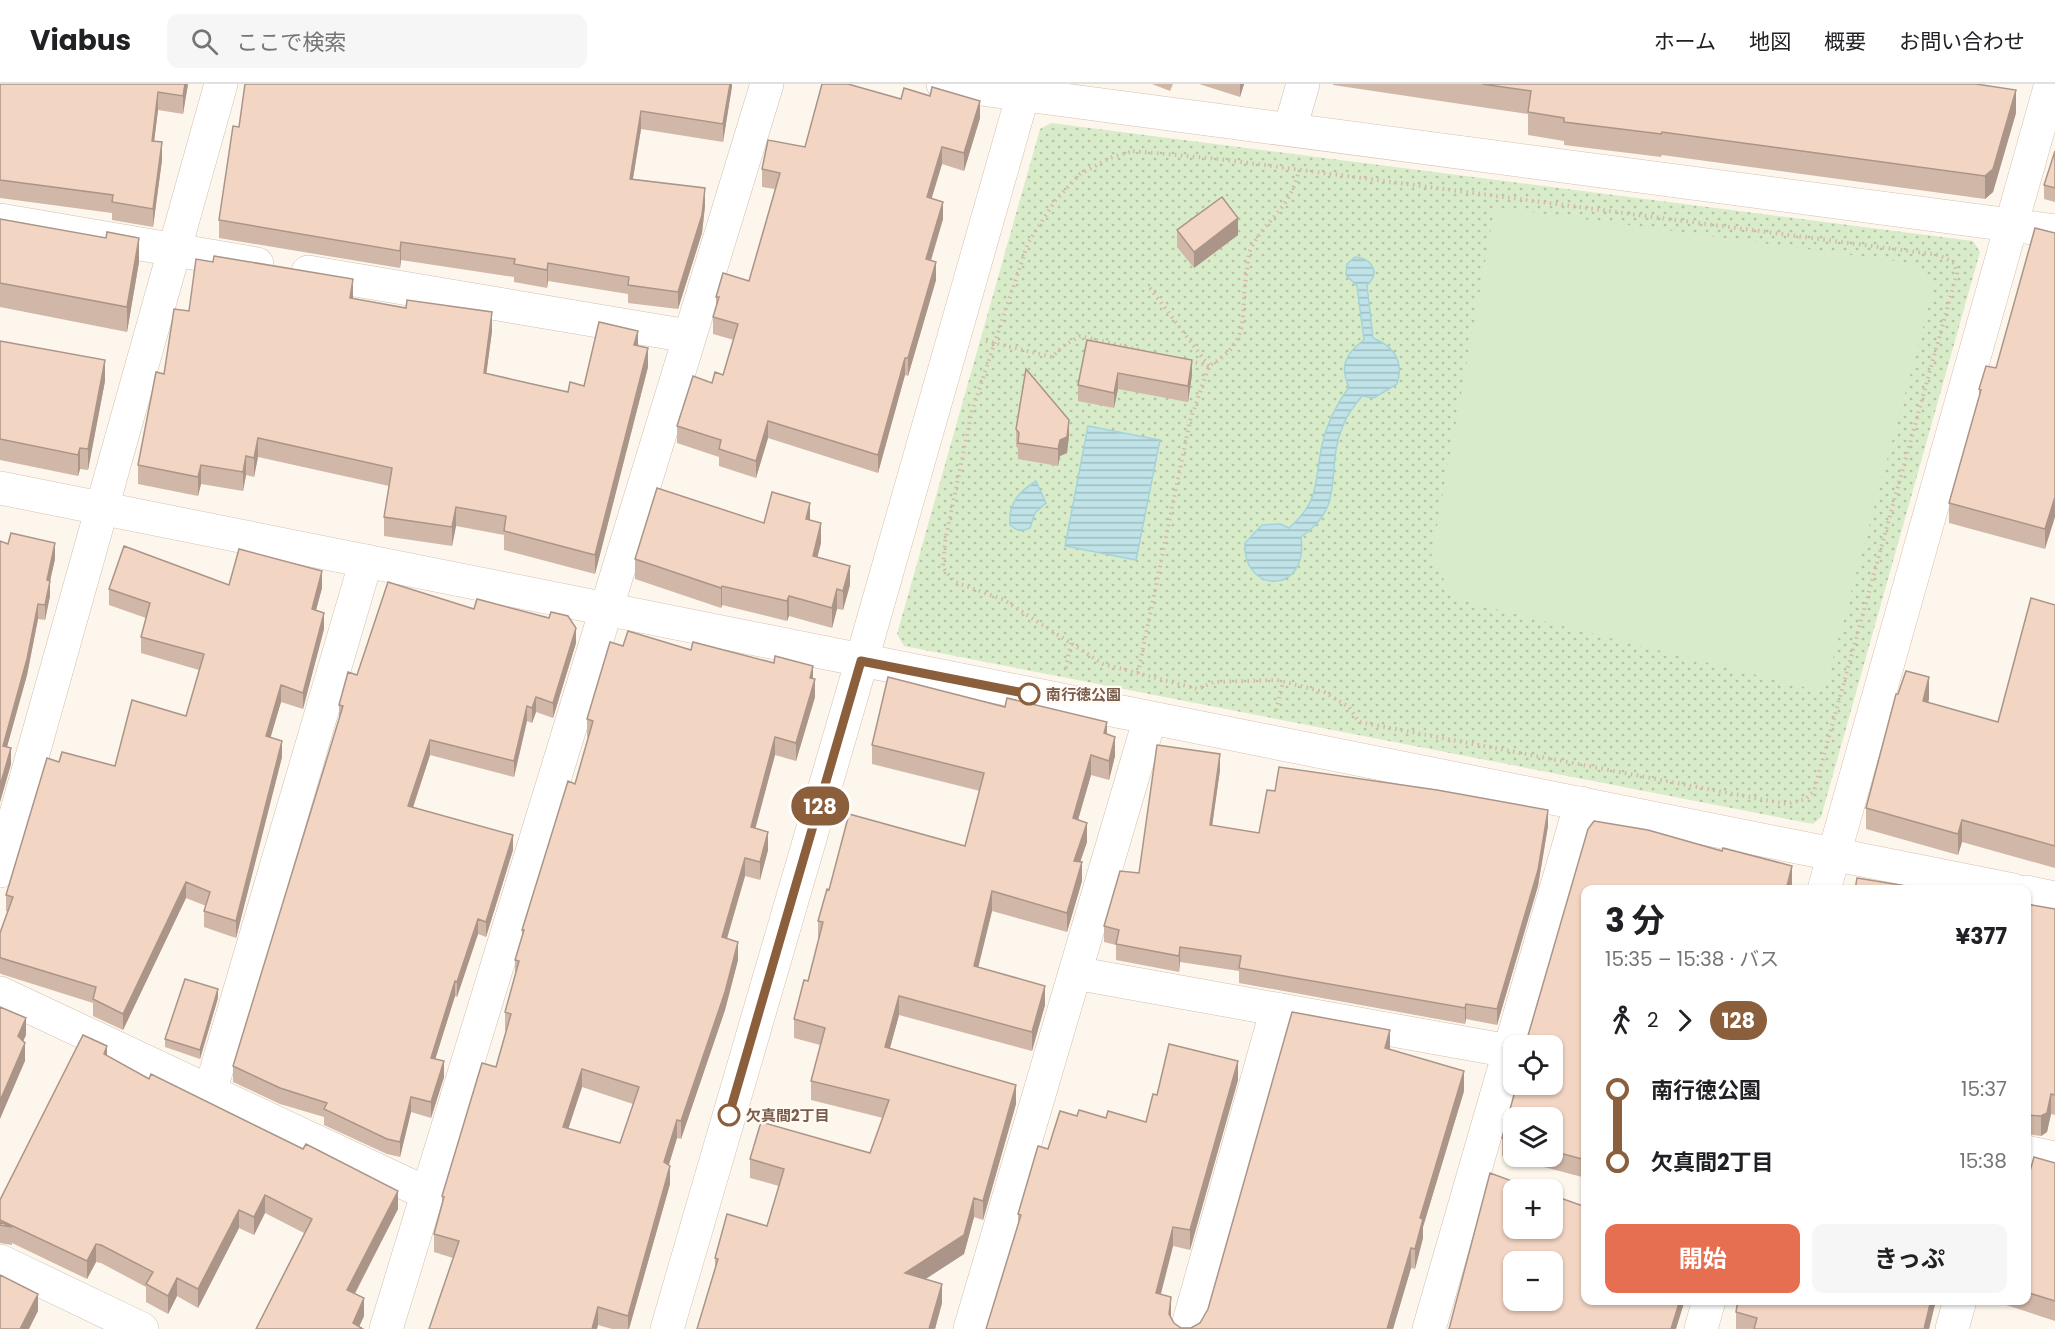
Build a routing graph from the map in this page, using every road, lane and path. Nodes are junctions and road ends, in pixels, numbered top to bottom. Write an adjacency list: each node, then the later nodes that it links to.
1 (221, 84): 12 (street)
2 (767, 84): 14 (street)
3 (943, 84): 6 (street)
4 (1303, 84): 7 (street)
5 (2051, 84): 10 (street)
6 (1024, 89): 7 (street); 25 (street)
7 (1290, 129): 10 (street)
8 (1299, 170): 16 (path); 19 (path); 28 (path)
9 (0, 220): 12 (street)
10 (2011, 226): 11 (street); 32 (street)
11 (2055, 231)
12 (173, 249): 14 (street); 21 (street)
13 (1150, 288): 19 (path)
14 (688, 336): 23 (street)
15 (976, 338): 16 (path)
16 (995, 344): 17 (path); 24 (path)
17 (1156, 353)
18 (1188, 361): 19 (path)
19 (1209, 366): 27 (path)
20 (0, 488): 21 (street)
21 (102, 508): 22 (street); 33 (street)
22 (366, 561): 23 (street); 44 (street)
23 (607, 611): 25 (street); 47 (street)
24 (1071, 643): 26 (path); 27 (path)
25 (861, 661): 30 (street); 53 (street)
26 (1065, 669)
27 (1138, 673): 28 (path)
28 (1283, 682): 29 (path)
29 (1276, 712)
30 (1150, 718): 31 (street); 38 (street)
31 (1581, 803): 32 (street); 41 (street)
32 (1834, 853): 34 (street); 35 (street)
33 (0, 871)
34 (1825, 885)
35 (1989, 885)
36 (2031, 893): 37 (street)
37 (2055, 898)
38 (1075, 973): 40 (street); 54 (street)
39 (0, 993): 44 (street)
40 (1277, 1010): 42 (street); 55 (street)
41 (1514, 1035)
42 (1503, 1050)
43 (1503, 1072): 56 (street)
44 (210, 1092): 47 (street)
45 (2031, 1153): 46 (street)
46 (2055, 1158)
47 (428, 1194): 52 (street)
48 (0, 1261): 51 (street)
49 (1708, 1305): 57 (street)
50 (1959, 1305): 58 (street)
51 (142, 1329)
52 (386, 1329)
53 (667, 1329)
54 (970, 1329)
55 (1187, 1329)
56 (1429, 1329)
57 (1701, 1329)
58 (1952, 1329)

